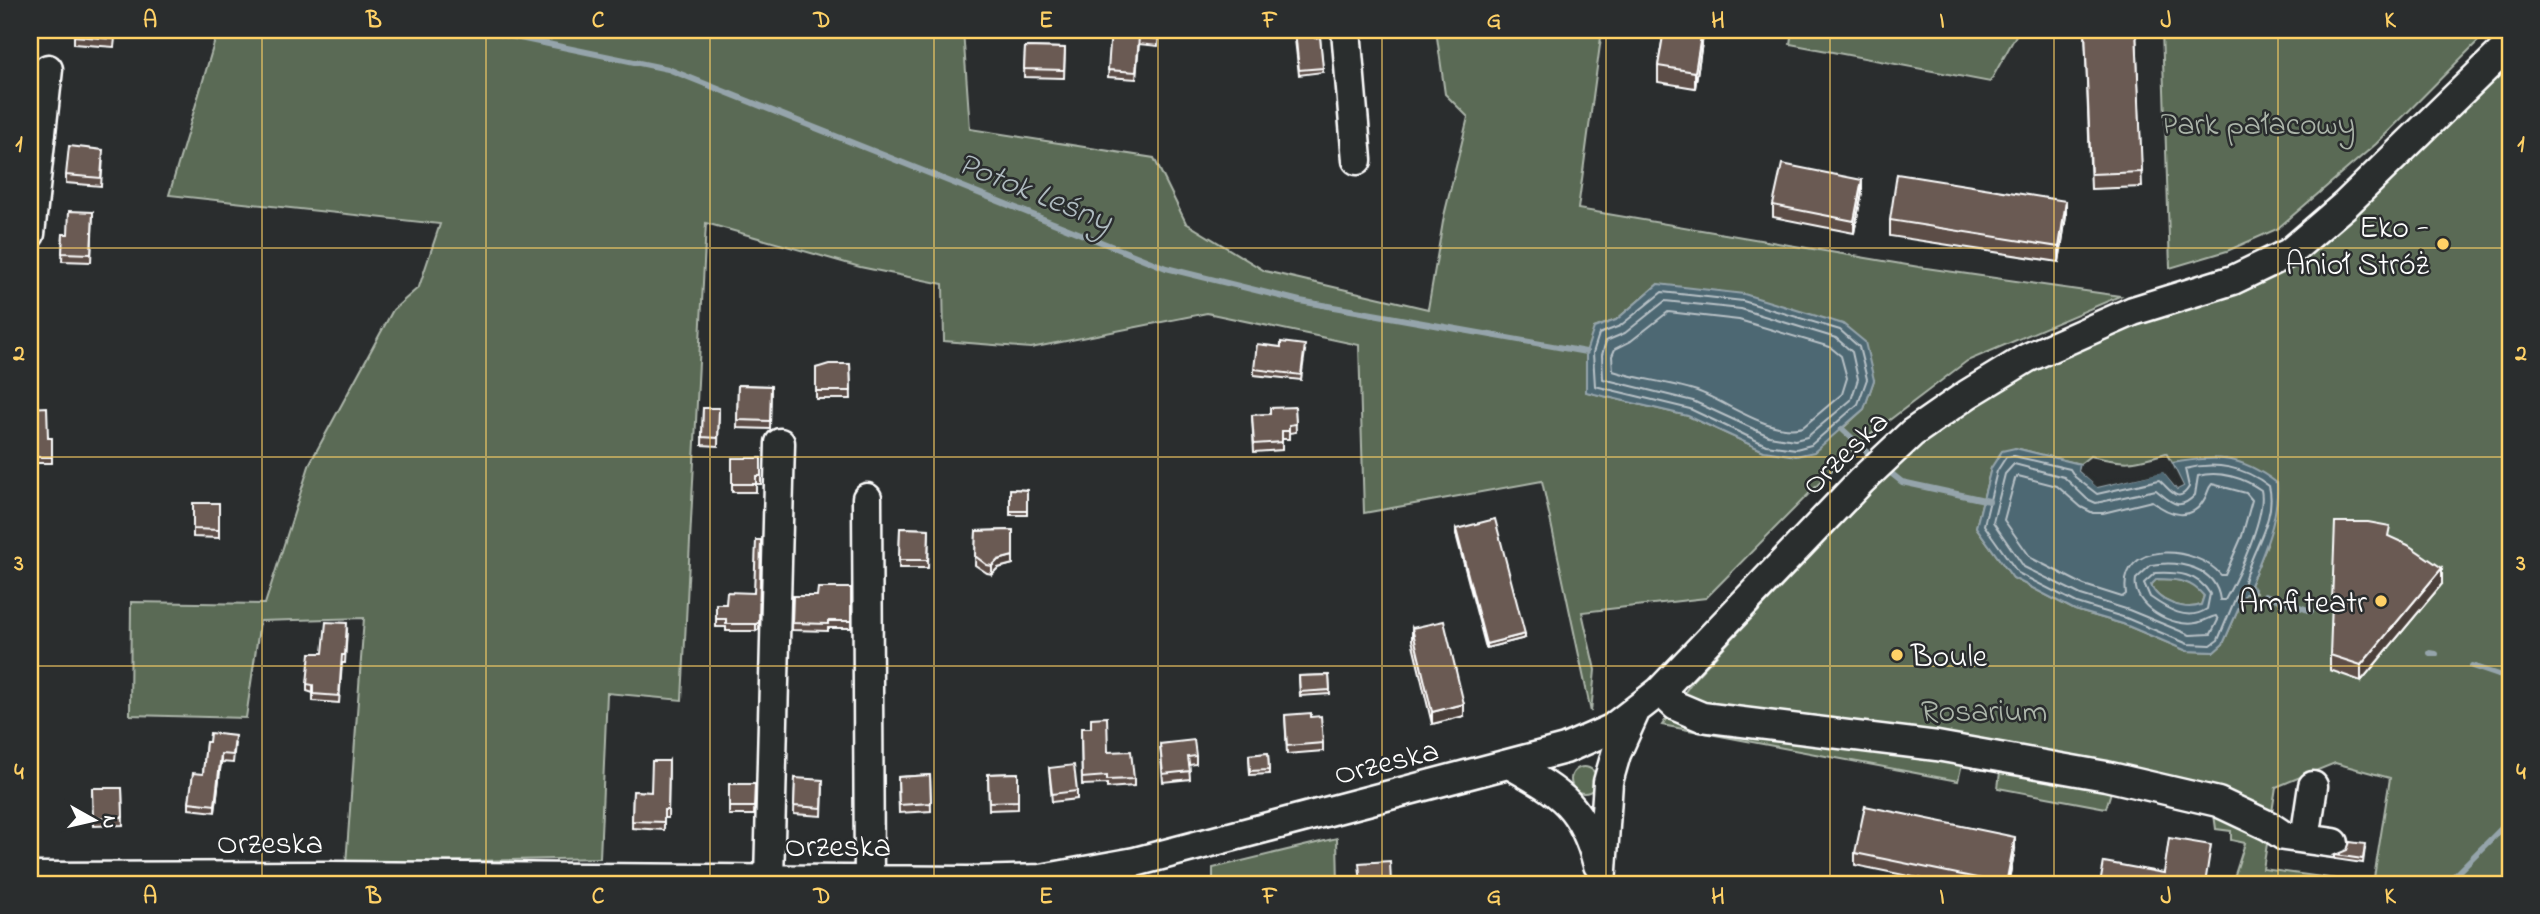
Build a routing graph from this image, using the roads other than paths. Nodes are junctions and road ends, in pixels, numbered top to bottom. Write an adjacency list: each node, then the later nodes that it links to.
1 (1346, 30): 4 (street)
2 (2510, 44): 8 (street, Orzeska)
3 (48, 69): 5 (street)
4 (1357, 160)
5 (30, 234)
6 (780, 443): 18 (street)
7 (867, 498): 19 (street)
8 (1660, 691): 9 (street, Orzeska); 15 (street)
9 (1634, 714): 10 (street, Orzeska); 13 (street)
10 (1575, 745): 11 (street, Orzeska); 13 (street); 14 (street)
11 (1511, 765): 14 (street); 19 (street, Orzeska)
12 (2313, 786): 15 (street)
13 (1608, 787): 14 (street); 20 (street)
14 (1567, 802): 20 (street)
15 (2305, 839): 16 (street)
16 (2334, 843)
17 (30, 877): 21 (street, Orzeska)
18 (769, 880): 19 (street, Orzeska); 21 (street, Orzeska)
19 (869, 881)
20 (1601, 881)
21 (556, 882)

